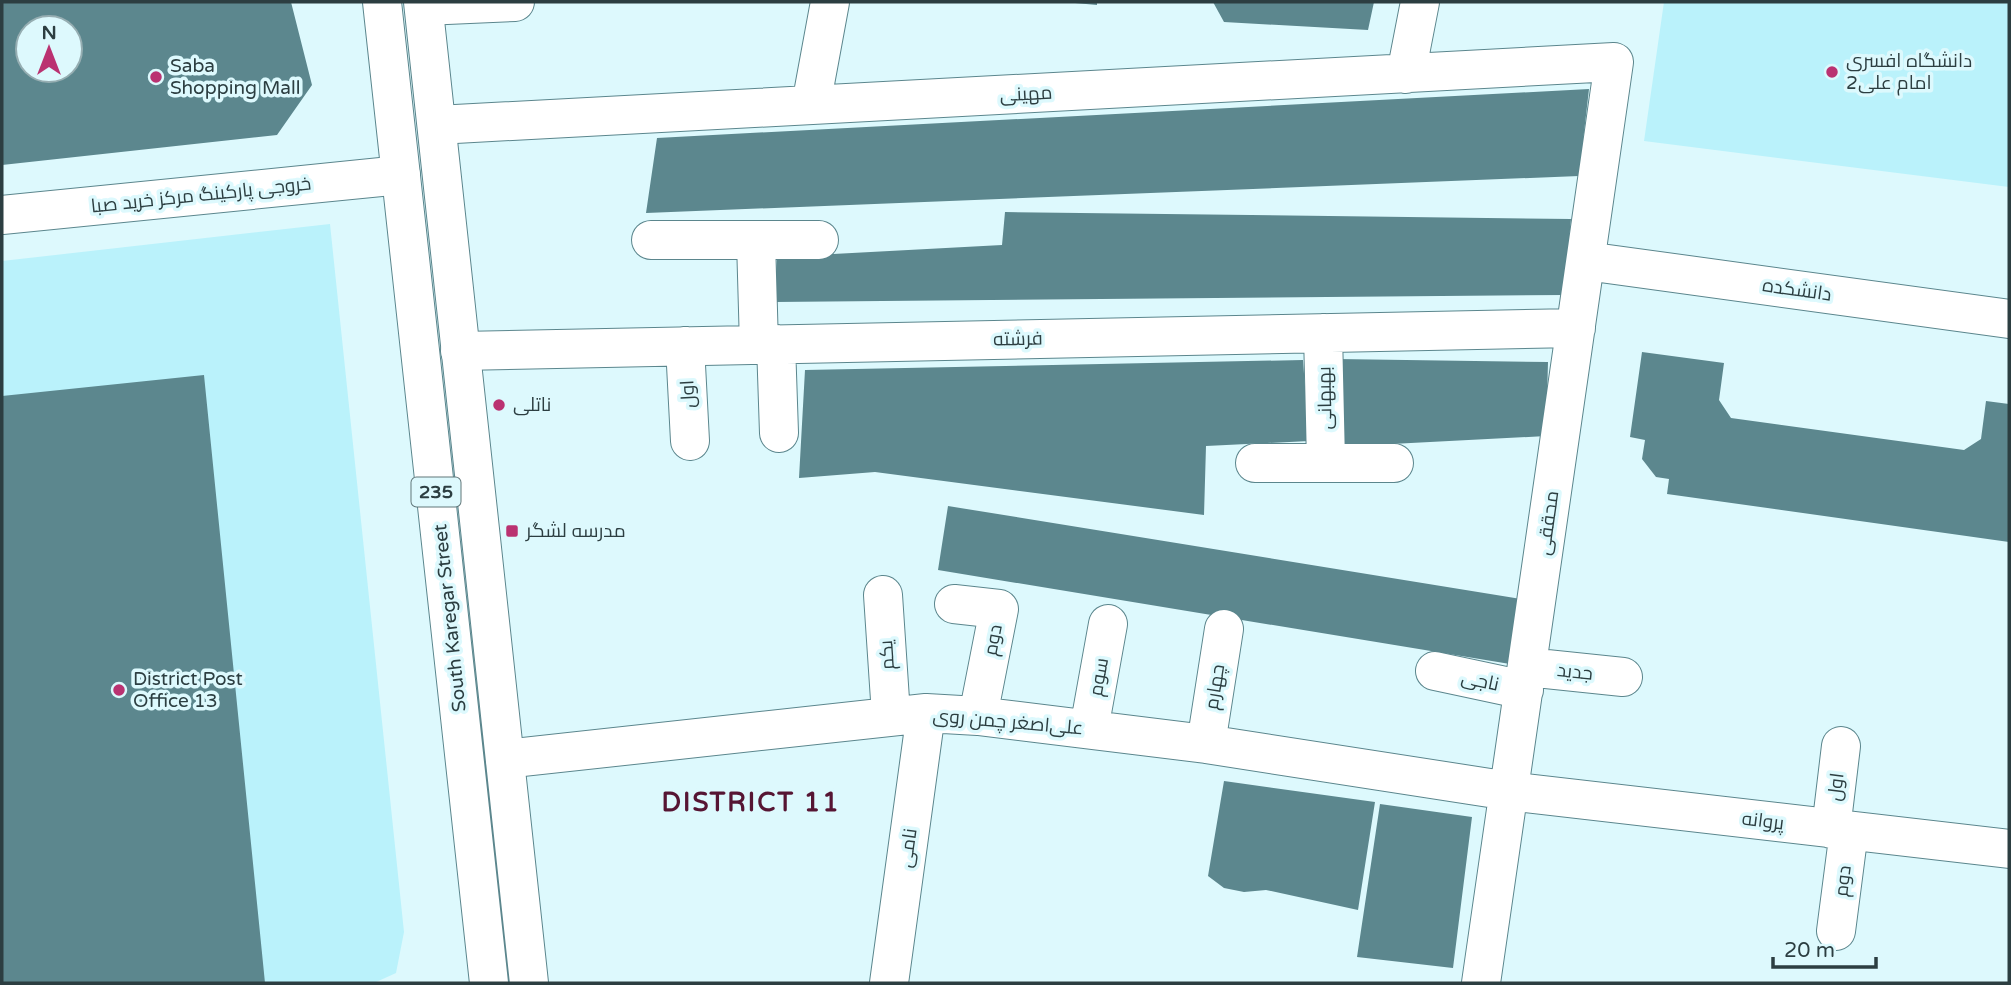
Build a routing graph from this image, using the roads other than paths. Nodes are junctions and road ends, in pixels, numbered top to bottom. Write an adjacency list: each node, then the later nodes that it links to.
1 (382, 2): 10 (street, South Karegar Street / 235)
2 (516, 2): 5 (street)
3 (830, 2): 8 (street)
4 (1420, 2): 7 (street)
5 (424, 4): 9 (street, South Karegar Street / 235)
6 (1614, 62): 7 (street, مهینی); 16 (street, محققی)
7 (1406, 74): 8 (street, مهینی)
8 (811, 105): 9 (street, مهینی)
9 (437, 125): 22 (street, South Karegar Street / 235)
10 (401, 168): 11 (street); 12 (street, خروجی پارکینگ مرکز خرید صبا); 45 (street, South Karegar Street / 235)
11 (2, 199)
12 (2, 215)
13 (651, 240): 15 (street)
14 (819, 240): 15 (street)
15 (756, 241): 20 (street)
16 (1586, 261): 17 (street, دانشکده); 18 (street, محققی)
17 (2009, 319)
18 (1576, 328): 19 (street, فرشته); 34 (street, محققی)
19 (1323, 333): 20 (street, فرشته); 25 (street, بهبهانی)
20 (767, 344): 21 (street, فرشته); 23 (street)
21 (685, 346): 22 (street, فرشته); 24 (street, اول)
22 (460, 351): 40 (street, South Karegar Street / 235)
23 (779, 433)
24 (691, 441)
25 (1326, 462): 26 (street); 27 (street)
26 (1255, 463)
27 (1394, 463)
28 (883, 595): 35 (street, یکم)
29 (954, 604): 36 (street, دوم)
30 (1108, 624): 37 (street, سوم)
31 (1224, 629): 38 (street, چهارم)
32 (1435, 671): 34 (street, ناجی)
33 (1623, 677): 34 (street, جدید)
34 (1526, 679): 41 (street, محققی)
35 (909, 714): 36 (street, علی‌اصغر چمن روی); 40 (street, علی‌اصغر چمن روی); 47 (street, نامی)
36 (978, 716): 37 (street, علی‌اصغر چمن روی)
37 (1089, 729): 38 (street, علی‌اصغر چمن روی)
38 (1206, 744): 41 (street, علی‌اصغر چمن روی)
39 (1841, 746): 42 (street, اول)
40 (505, 759): 46 (street, South Karegar Street / 235)
41 (1513, 792): 42 (street, پروانه); 48 (street, محققی)
42 (1840, 830): 43 (street, پروانه); 44 (street, دوم)
43 (2009, 849)
44 (1836, 930)
45 (489, 983)
46 (529, 983)
47 (889, 983)
48 (1482, 983)

